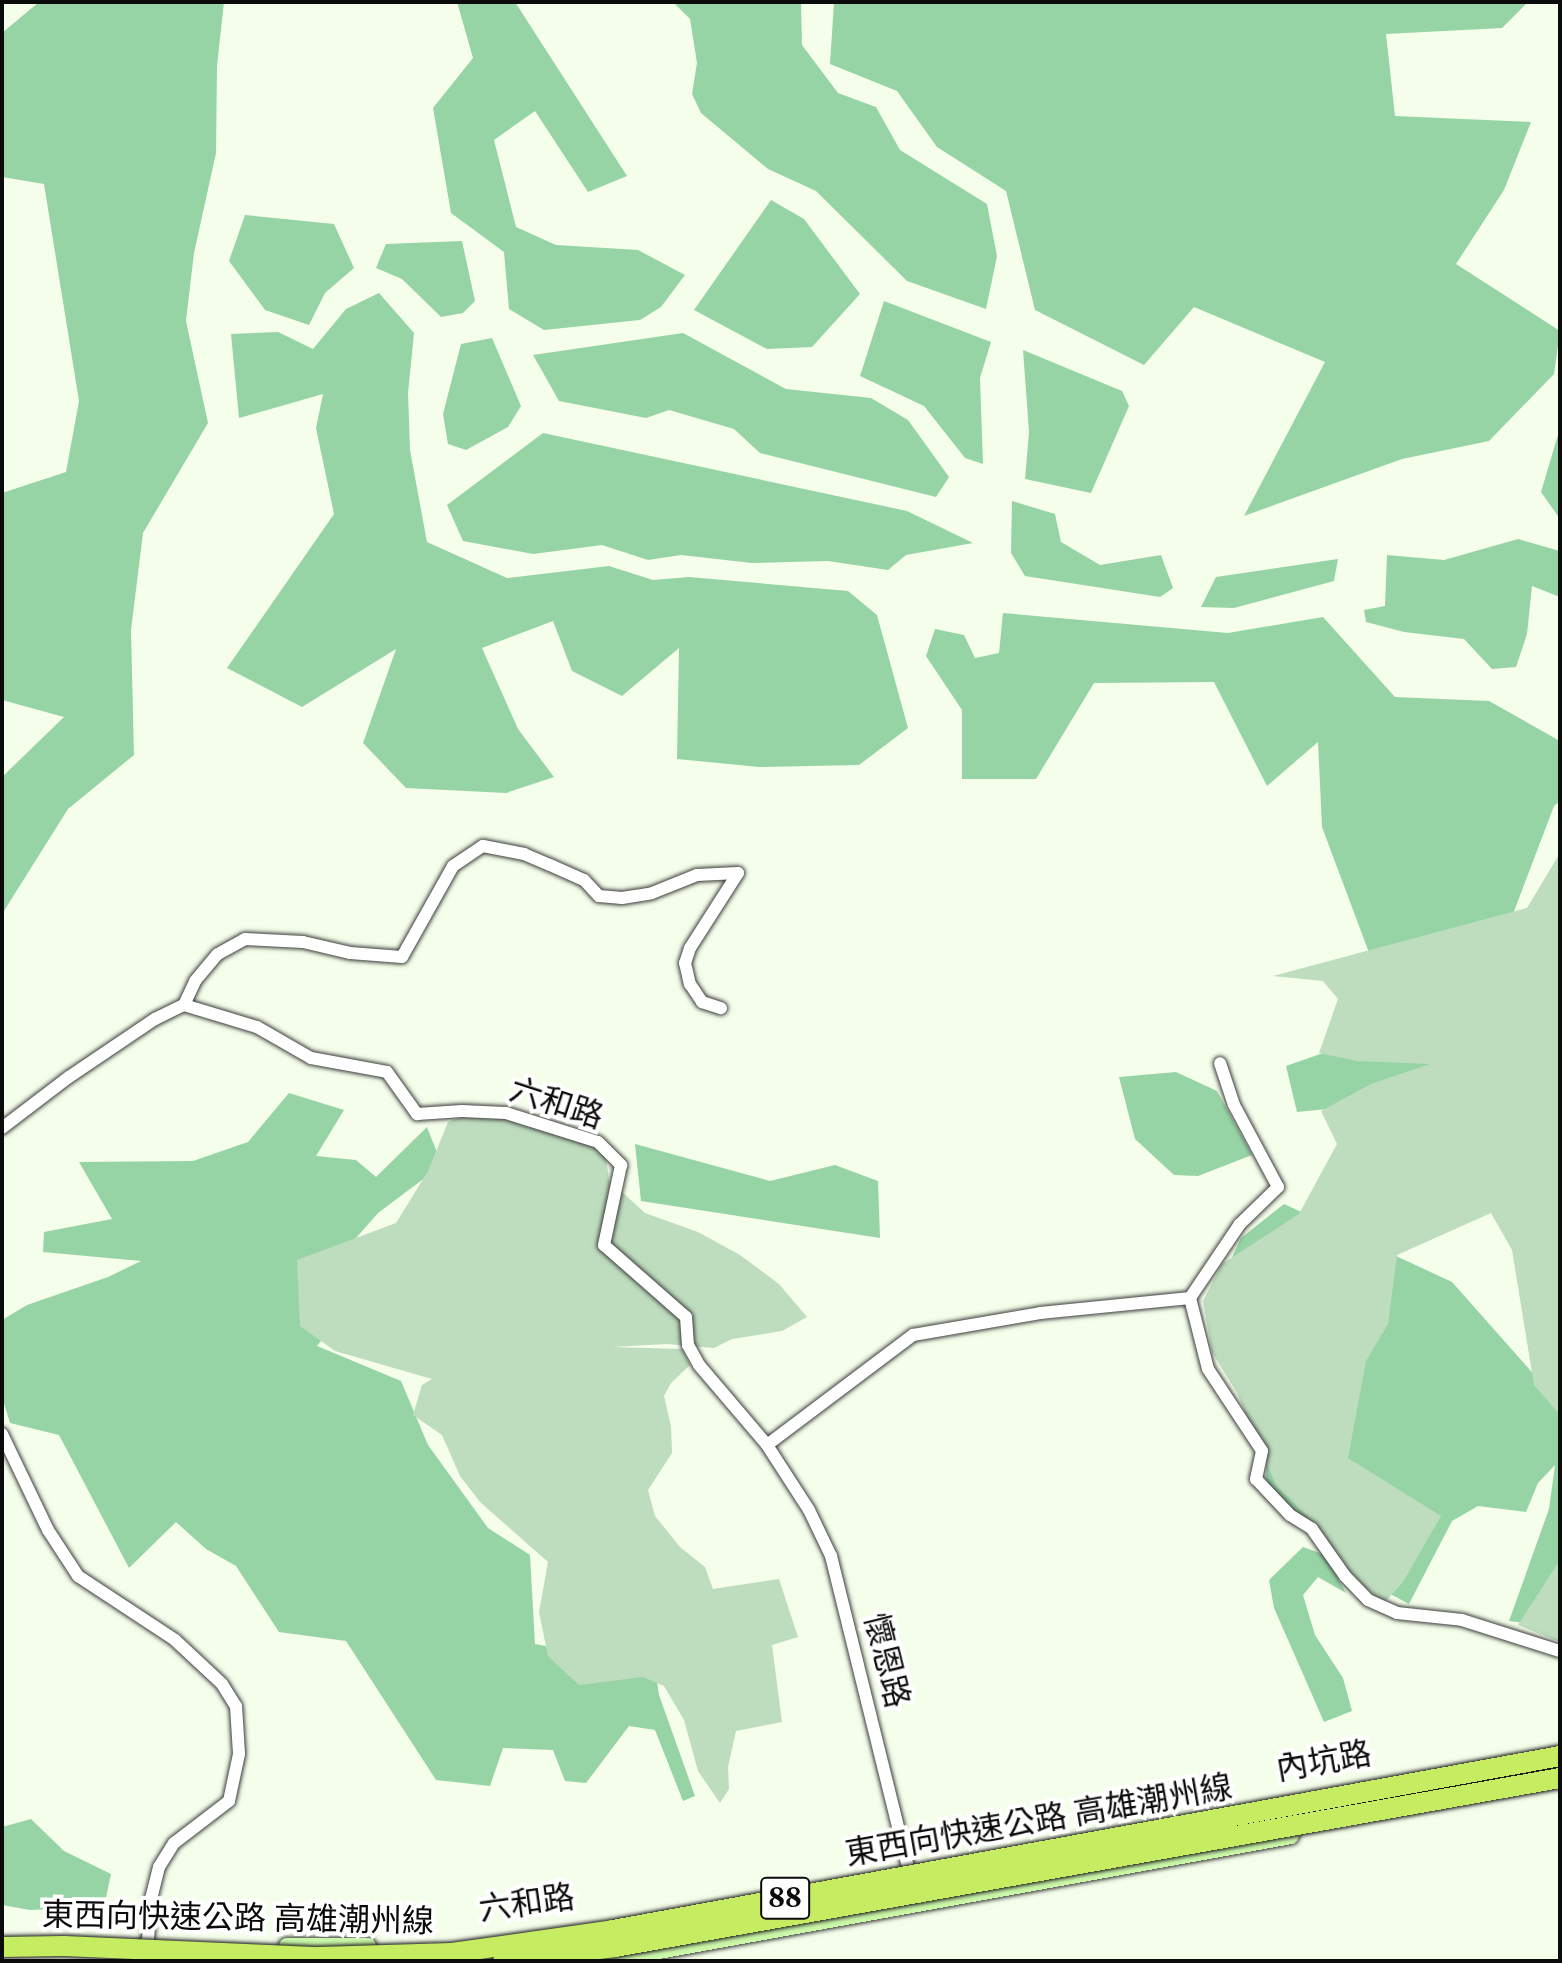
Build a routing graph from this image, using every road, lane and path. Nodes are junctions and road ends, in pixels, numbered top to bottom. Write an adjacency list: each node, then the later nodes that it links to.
1 (184, 1005): 2 (street); 4 (street); 7 (street, 六和路)
2 (721, 1008)
3 (1220, 1063): 5 (street)
4 (2, 1128)
5 (1190, 1298): 7 (street); 8 (street)
6 (2, 1434): 16 (street)
7 (767, 1445): 13 (street, 懷恩路)
8 (1560, 1651)
9 (1560, 1747): 13 (main road, 內坑路)
10 (1560, 1756): 17 (highway, 東西向快速公路 高雄潮州線 / 88, bridge)
11 (1560, 1778): 19 (highway, 東西向快速公路 高雄潮州線 / 88, bridge)
12 (1560, 1787): 14 (main road, 內坑路)
13 (908, 1867): 14 (street, 懷恩路); 16 (main road, 六和路)
14 (917, 1905): 20 (main road)
15 (2, 1938): 16 (main road, 六和路)
16 (148, 1940): 18 (street)
17 (2, 1947)
18 (133, 1961)
19 (503, 1961)
20 (604, 1961)

